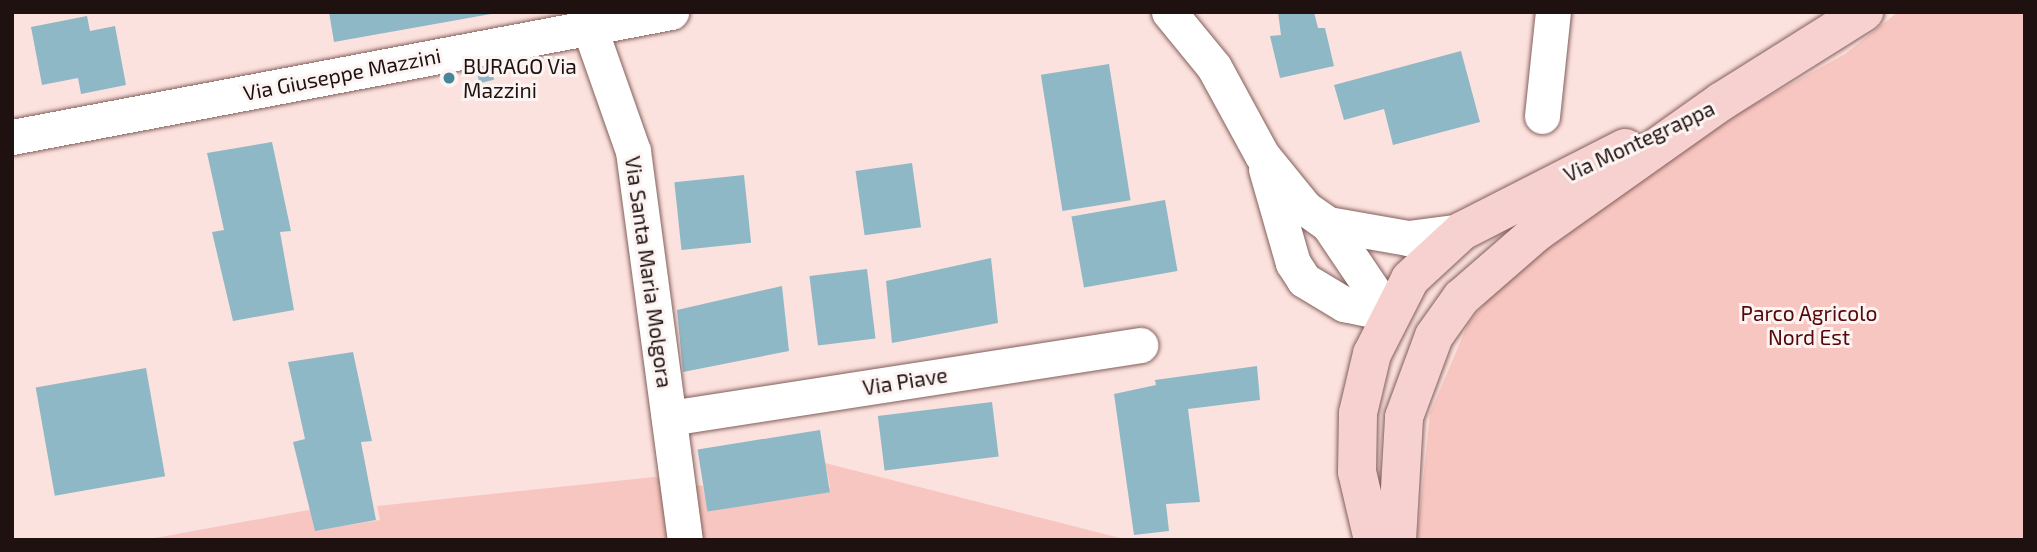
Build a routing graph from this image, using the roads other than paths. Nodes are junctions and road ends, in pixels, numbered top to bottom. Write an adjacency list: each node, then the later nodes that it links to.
1 (671, 12): 5 (street, Via Giuseppe Mazzini)
2 (1169, 12): 9 (street)
3 (1553, 12): 7 (street)
4 (1864, 12): 6 (street)
5 (587, 20): 8 (street, Via Giuseppe Mazzini); 16 (street, Via Santa Maria Molgora)
6 (1722, 101): 11 (street, Via Montegrappa); 12 (street, Via Montegrappa)
7 (1542, 116)
8 (14, 126)
9 (1262, 155): 10 (street); 13 (street)
10 (1328, 225): 11 (street); 13 (street)
11 (1462, 231): 13 (street, Via Montegrappa)
12 (1461, 298): 13 (street); 15 (street, Via Montegrappa)
13 (1388, 313): 15 (street); 18 (street, Via Montegrappa)
14 (1140, 345): 16 (street, Via Piave)
15 (1404, 417): 19 (street, Via Montegrappa)
16 (669, 418): 17 (street, Via Santa Maria Molgora)
17 (685, 540)
18 (1373, 540)
19 (1397, 540)

